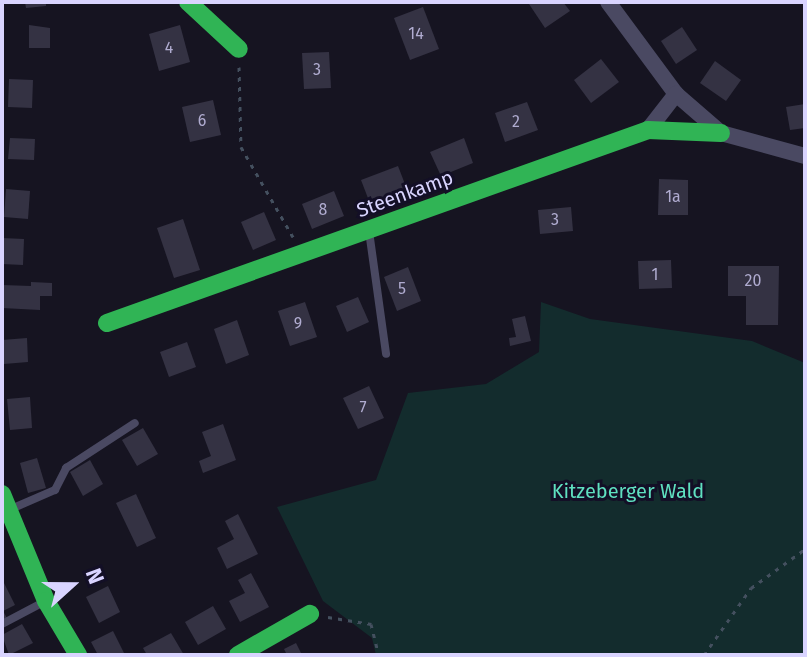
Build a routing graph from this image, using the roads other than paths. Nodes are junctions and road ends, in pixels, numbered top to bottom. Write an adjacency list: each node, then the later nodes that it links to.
1 (188, 2): 3 (street)
2 (608, 2): 4 (street)
3 (239, 49)
4 (676, 94): 5 (street); 6 (street)
5 (648, 130): 6 (street, Steenkamp); 8 (street, Steenkamp)
6 (721, 133): 7 (street)
7 (805, 156)
8 (369, 231): 9 (street, Steenkamp); 10 (lane)
9 (107, 323)
10 (386, 354)
11 (135, 423): 12 (lane)
12 (5, 502): 13 (street)
13 (46, 601): 15 (lane); 16 (street)
14 (310, 614): 17 (street)
15 (2, 624)
16 (78, 655)
17 (238, 655)

